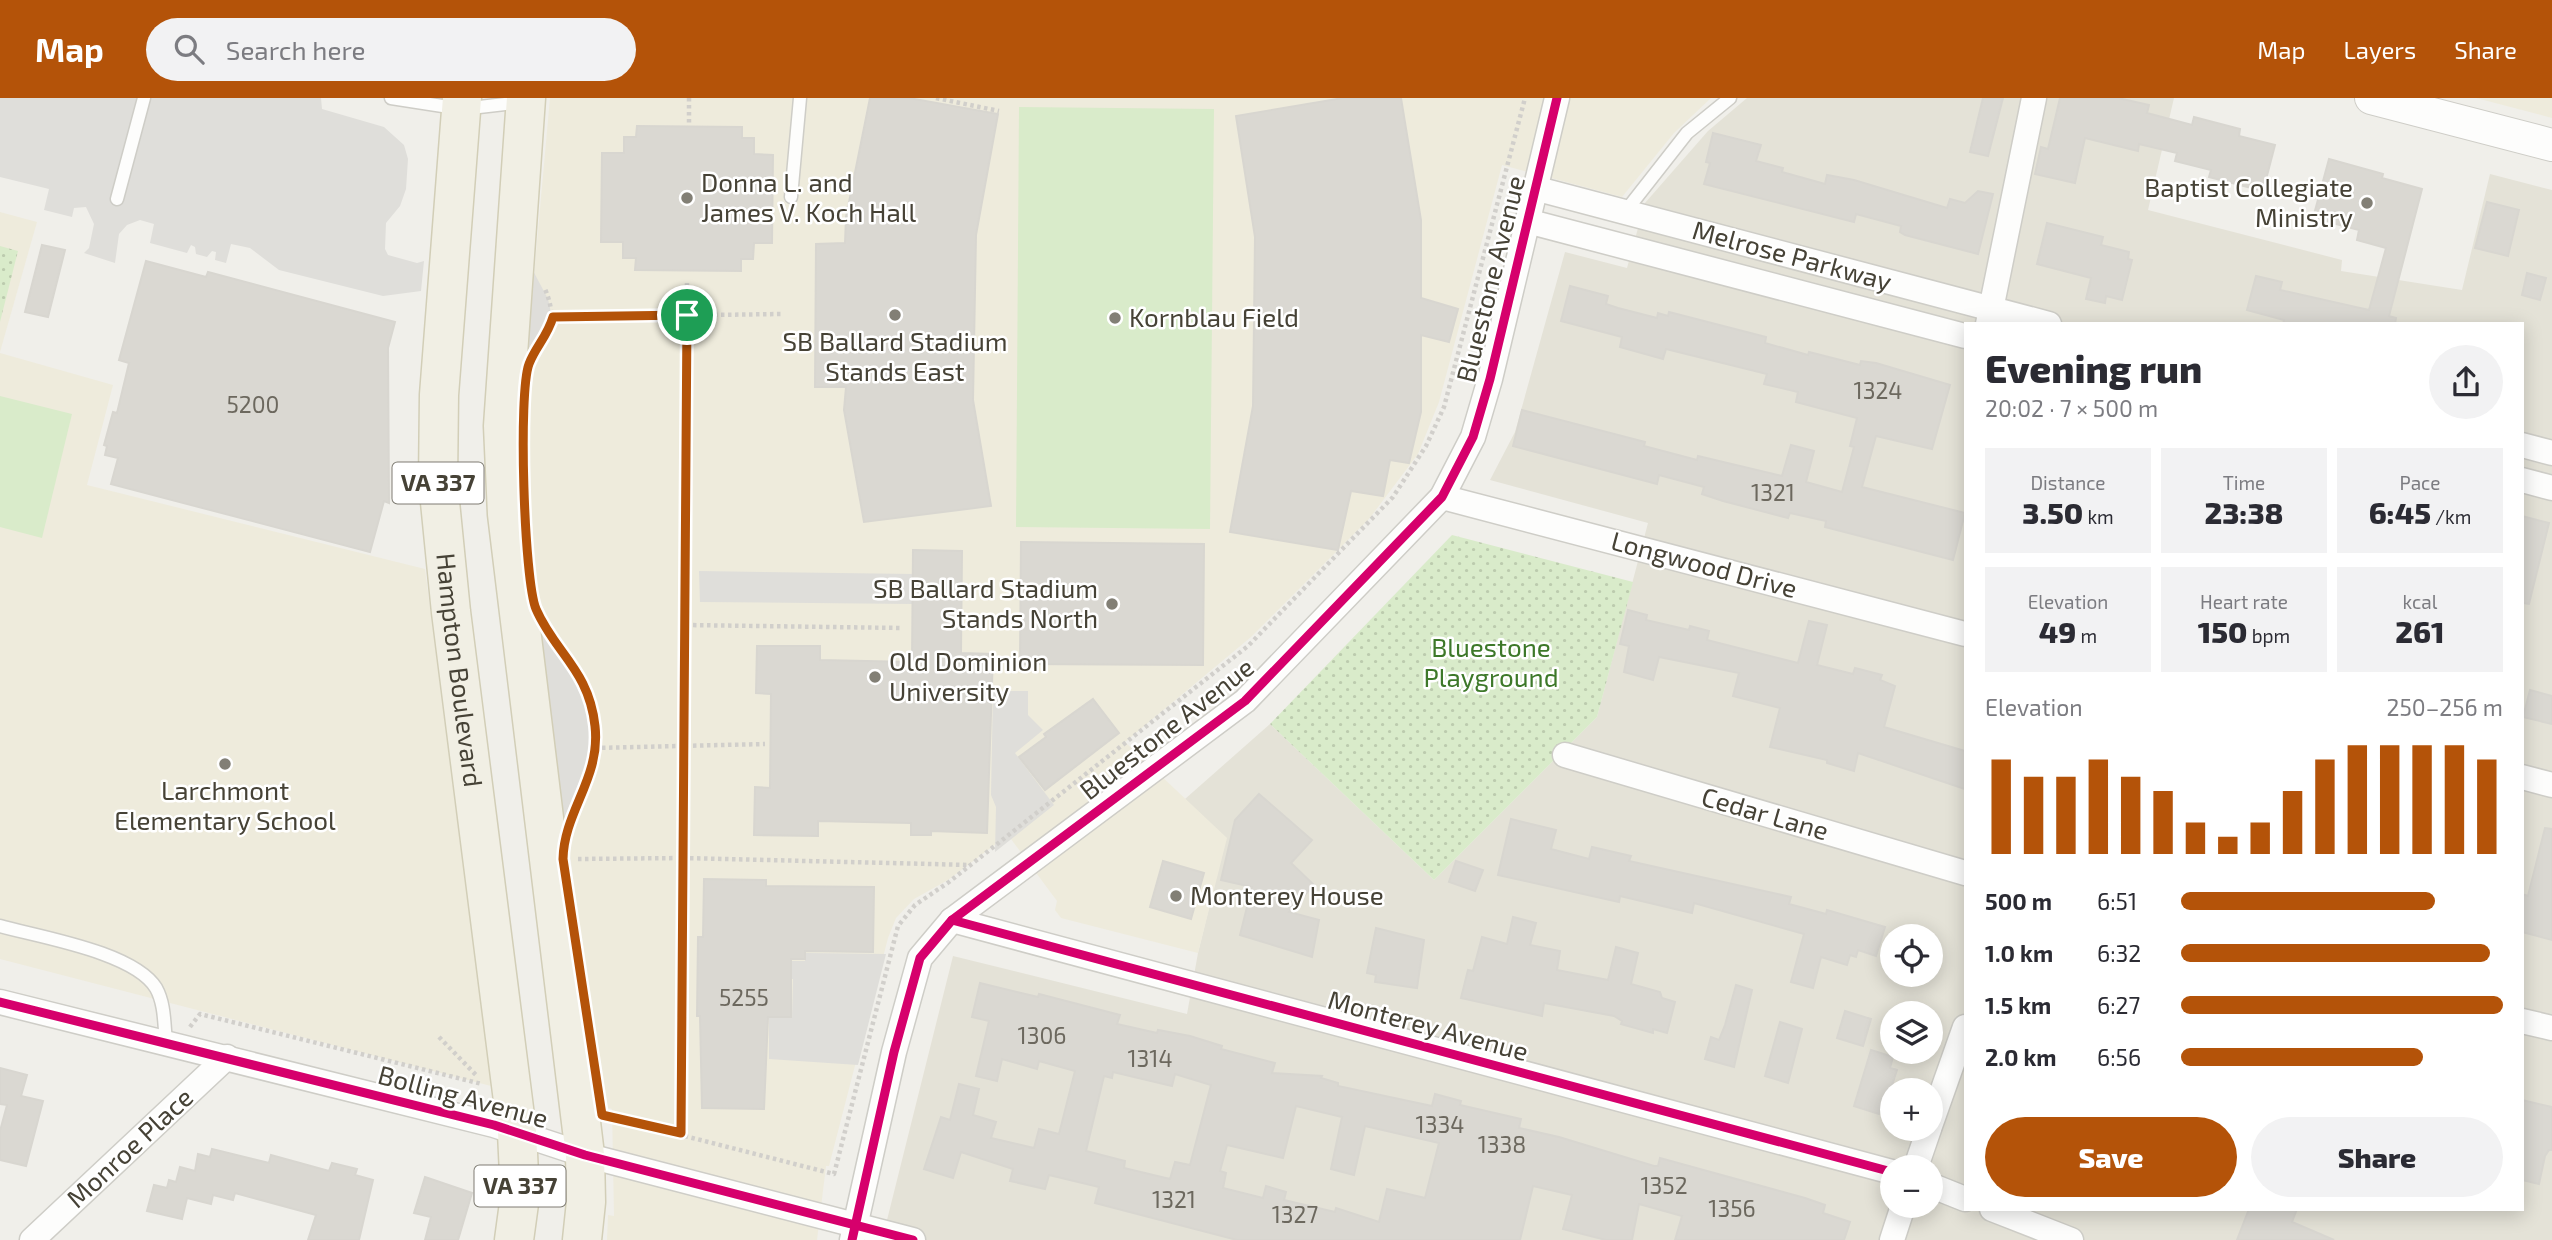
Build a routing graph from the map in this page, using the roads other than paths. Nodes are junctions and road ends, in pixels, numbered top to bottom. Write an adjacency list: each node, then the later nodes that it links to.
1 (144, 98): 13 (lane)
2 (391, 98): 9 (lane)
3 (800, 98): 12 (lane)
4 (1557, 98): 11 (street, Bluestone Avenue)
5 (1730, 98): 14 (lane)
6 (2034, 98): 16 (street)
7 (2371, 98): 10 (street)
8 (522, 99): 9 (lane); 39 (main road, VA 337)
9 (462, 104): 38 (main road, Hampton Boulevard / VA 337)
10 (2552, 145)
11 (1534, 188): 14 (street, Melrose Parkway); 15 (street, Bluestone Avenue)
12 (791, 197)
13 (117, 200)
14 (1625, 212): 16 (street, Melrose Parkway)
15 (1527, 221): 18 (street, Melrose Parkway); 23 (street, Bluestone Avenue)
16 (1990, 316): 17 (street, Melrose Parkway)
17 (2034, 322)
18 (1964, 336)
19 (2524, 446): 20 (street)
20 (2552, 453)
21 (2524, 481): 22 (street)
22 (2552, 488)
23 (1443, 497): 24 (street, Longwood Drive); 29 (street, Bluestone Avenue)
24 (1964, 634)
25 (1565, 755): 28 (street, Cedar Lane)
26 (2524, 778): 27 (street)
27 (2552, 785)
28 (1964, 873)
29 (952, 920): 40 (street, Monterey Avenue); 45 (street, Bluestone Avenue)
30 (0, 926): 35 (lane)
31 (0, 1002): 35 (street, Bolling Avenue)
32 (2524, 1021): 33 (street)
33 (2552, 1028)
34 (1964, 1030): 37 (street)
35 (171, 1043): 36 (street, Bolling Avenue)
36 (227, 1056): 38 (street, Bolling Avenue); 46 (street, Monroe Place)
37 (1943, 1090)
38 (517, 1132): 39 (street, Bolling Avenue); 47 (main road, Hampton Boulevard / VA 337)
39 (585, 1155): 45 (street, Bolling Avenue); 48 (main road, VA 337)
40 (1880, 1169)
41 (1943, 1190): 42 (street)
42 (1964, 1199)
43 (1997, 1211): 51 (street)
44 (1899, 1218): 50 (street)
45 (854, 1233): 49 (street, Bolling Avenue)
46 (32, 1240)
47 (514, 1240)
48 (582, 1240)
49 (913, 1240)
50 (1892, 1240)
51 (2071, 1240)

